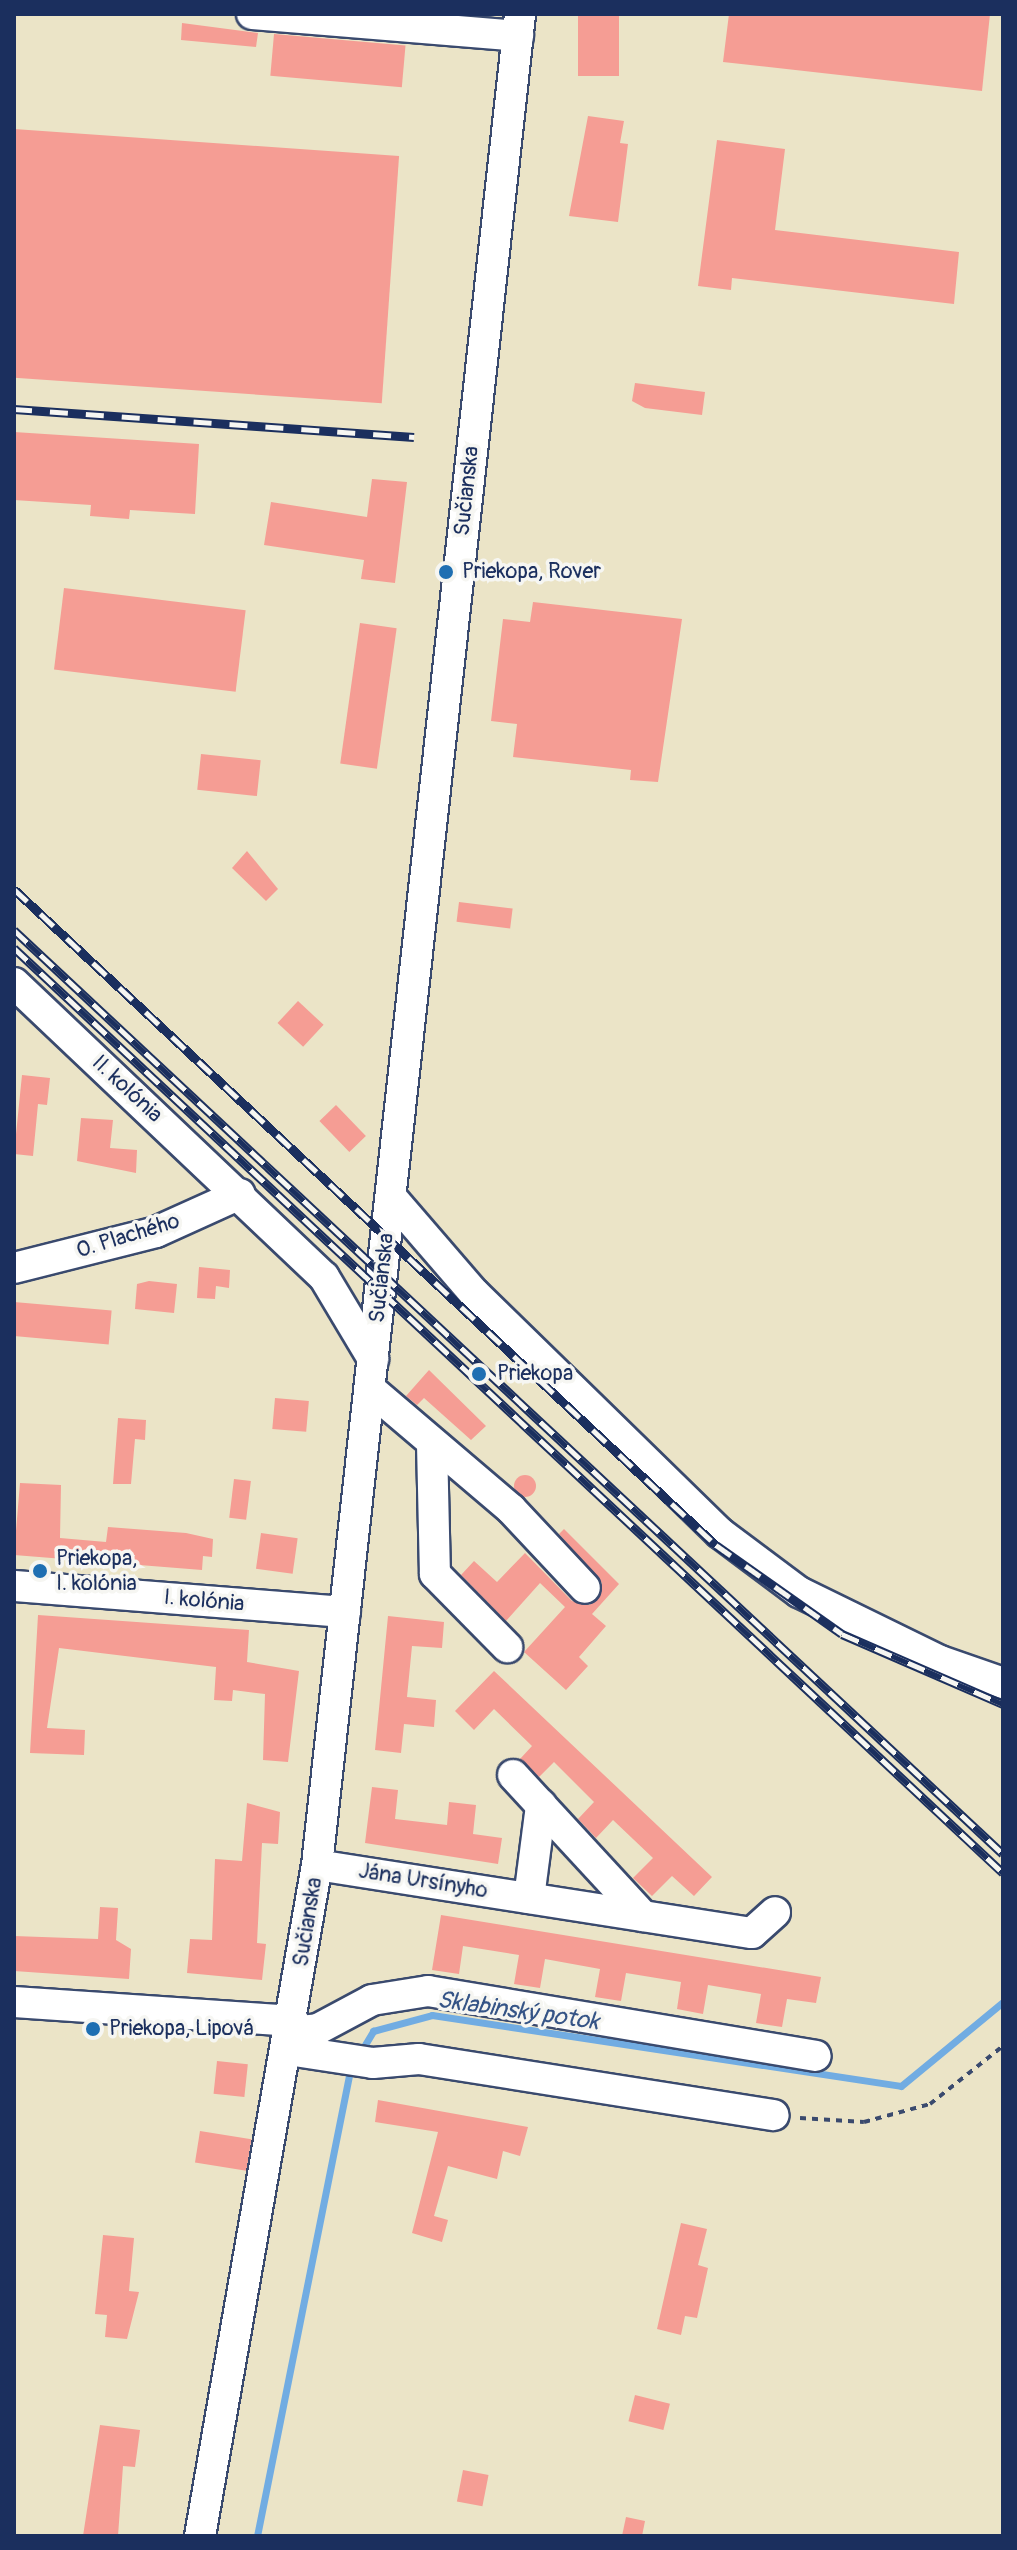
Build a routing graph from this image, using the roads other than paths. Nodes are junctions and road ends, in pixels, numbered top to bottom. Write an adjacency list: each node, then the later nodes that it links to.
1 (252, 14): 2 (street)
2 (519, 25): 5 (street, Sučianska)
3 (14, 983): 4 (street, II. kolónia)
4 (240, 1194): 6 (street, O. Plachého); 7 (street, II. kolónia)
5 (391, 1197): 7 (street, Sučianska); 14 (street)
6 (14, 1268)
7 (373, 1359): 8 (street, Sučianska)
8 (370, 1389): 9 (street); 12 (street, Sučianska)
9 (432, 1444): 11 (street); 13 (street)
10 (14, 1586): 12 (street, I. kolónia)
11 (585, 1588)
12 (345, 1612): 17 (street, Sučianska)
13 (507, 1647)
14 (1003, 1683)
15 (513, 1775): 16 (street)
16 (541, 1805): 18 (street); 20 (street)
17 (317, 1865): 18 (street, Jána Ursínyho); 22 (street, Sučianska)
18 (529, 1898): 20 (street, Jána Ursínyho)
19 (775, 1912): 20 (street, Jána Ursínyho)
20 (643, 1916)
21 (14, 2002): 22 (street)
22 (296, 2039): 23 (street); 24 (street); 25 (street, Sučianska)
23 (816, 2056)
24 (774, 2115)
25 (200, 2536)

